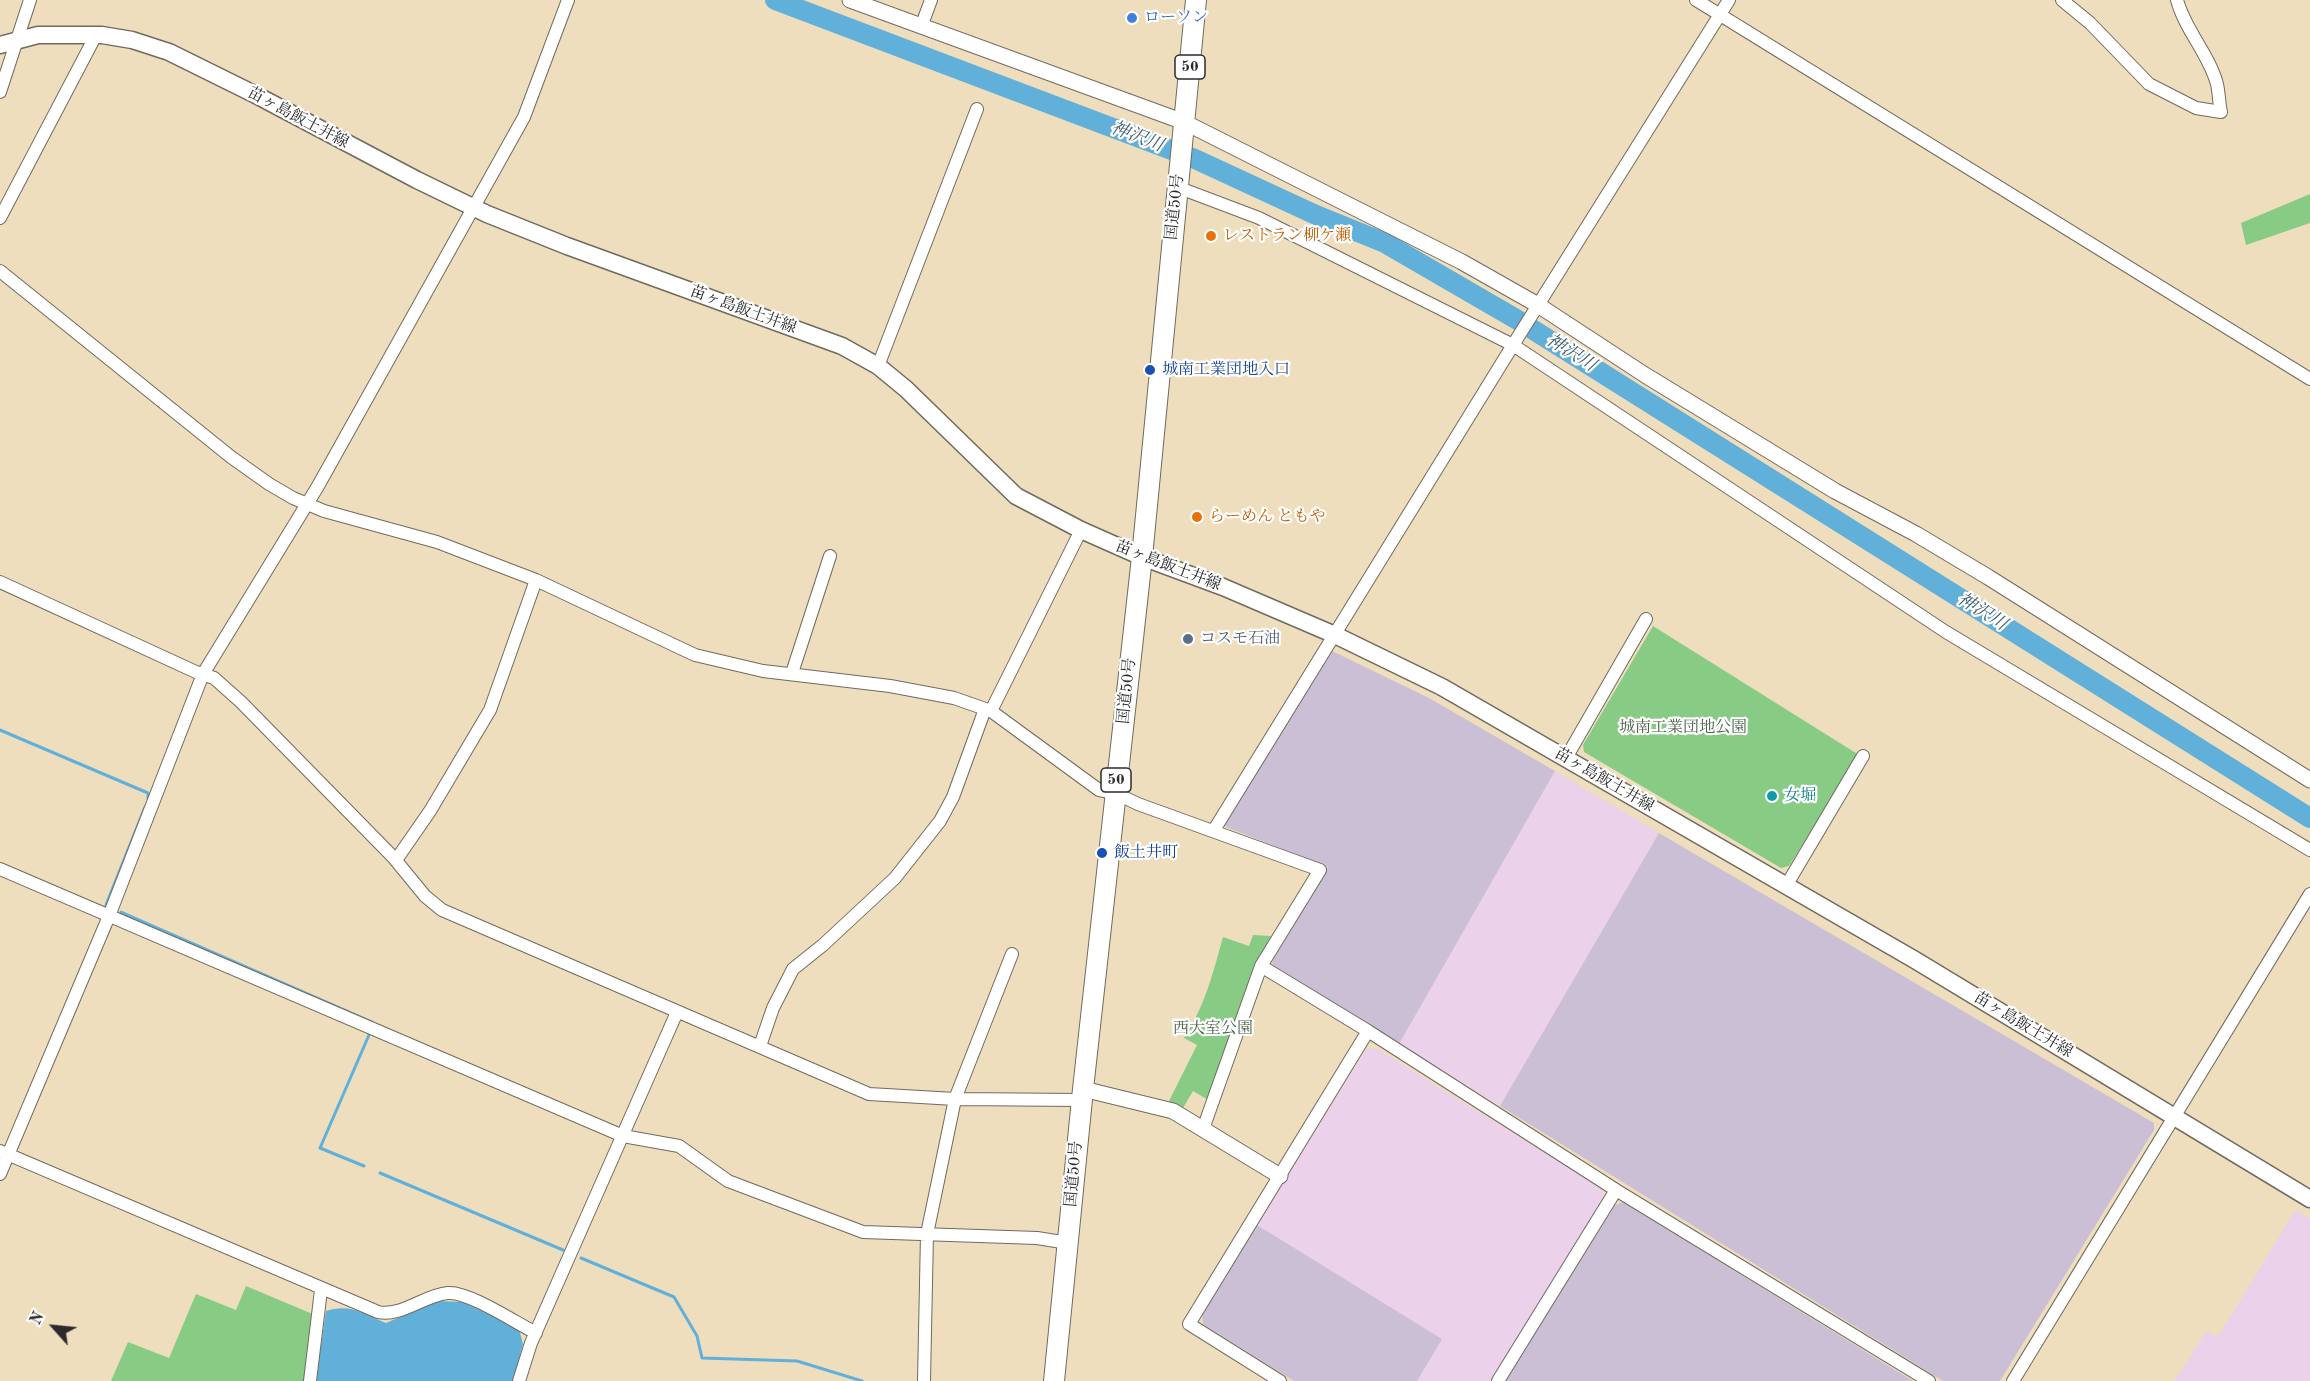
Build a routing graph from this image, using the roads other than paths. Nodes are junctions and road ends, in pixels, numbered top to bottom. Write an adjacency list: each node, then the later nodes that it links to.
1 (30, 0): 13 (street)
2 (568, 0): 19 (street)
3 (850, 0): 11 (street)
4 (931, 0): 11 (street)
5 (1196, 0): 17 (highway, 国道50号 / 50)
6 (1696, 0): 10 (street)
7 (1729, 0): 10 (street)
8 (2062, 0): 9 (street)
9 (2177, 0)
10 (1719, 15): 22 (street); 25 (street)
11 (921, 27): 17 (street)
12 (96, 35): 13 (main road, 苗ヶ島飯土井線); 19 (main road, 苗ヶ島飯土井線); 20 (street)
13 (18, 38): 14 (main road, 苗ヶ島飯土井線); 15 (street)
14 (0, 45)
15 (0, 92)
16 (977, 109): 24 (street)
17 (1184, 128): 18 (highway, 国道50号 / 50); 22 (street)
18 (1178, 183): 23 (street); 29 (highway, 国道50号 / 50)
19 (474, 207): 24 (main road, 苗ヶ島飯土井線); 26 (street)
20 (0, 218)
21 (0, 271): 26 (street)
22 (1536, 308): 23 (street); 39 (street)
23 (1514, 343): 33 (street); 42 (street)
24 (878, 366): 27 (main road, 苗ヶ島飯土井線)
25 (2310, 379)
26 (308, 504): 30 (street); 35 (street)
27 (1081, 530): 29 (main road, 苗ヶ島飯土井線); 36 (street)
28 (830, 556): 34 (street)
29 (1142, 557): 33 (main road, 苗ヶ島飯土井線); 40 (highway, 国道50号 / 50)
30 (536, 579): 34 (street); 43 (street)
31 (0, 582): 35 (street)
32 (1646, 619): 38 (street)
33 (1335, 635): 38 (main road, 苗ヶ島飯土井線); 41 (street)
34 (792, 673): 36 (street)
35 (203, 674): 43 (street); 47 (street)
36 (988, 710): 40 (street); 52 (street)
37 (1863, 756): 45 (street)
38 (1566, 758): 45 (main road, 苗ヶ島飯土井線)
39 (2310, 780)
40 (1115, 793): 41 (street); 53 (highway, 国道50号 / 50)
41 (1214, 831): 49 (street)
42 (2310, 850)
43 (396, 860): 50 (street)
44 (0, 869): 47 (street)
45 (1786, 886): 55 (main road, 苗ヶ島飯土井線)
46 (2310, 894): 55 (street)
47 (109, 916): 57 (street); 58 (street)
48 (1012, 954): 54 (street)
49 (1261, 966): 51 (street); 56 (street)
50 (677, 1012): 52 (street); 57 (street)
51 (1368, 1031): 60 (street); 61 (street)
52 (760, 1046): 54 (street)
53 (1082, 1094): 54 (street); 56 (street); 64 (highway, 国道50号 / 50)
54 (955, 1099): 63 (street)
55 (2174, 1116): 62 (main road, 苗ヶ島飯土井線); 74 (street)
56 (1203, 1129): 60 (street)
57 (623, 1136): 63 (street); 66 (street)
58 (4, 1152): 59 (street); 65 (street)
59 (0, 1174)
60 (1280, 1176): 71 (street)
61 (1616, 1190): 72 (street); 73 (street)
62 (2310, 1199)
63 (927, 1233): 64 (street); 69 (street)
64 (1068, 1243): 70 (highway, 国道50号 / 50)
65 (321, 1290): 66 (street); 67 (street)
66 (536, 1333): 68 (street)
67 (310, 1381)
68 (519, 1381)
69 (924, 1381)
70 (1054, 1381)
71 (1280, 1381)
72 (1498, 1381)
73 (1929, 1381)
74 (2013, 1381)

